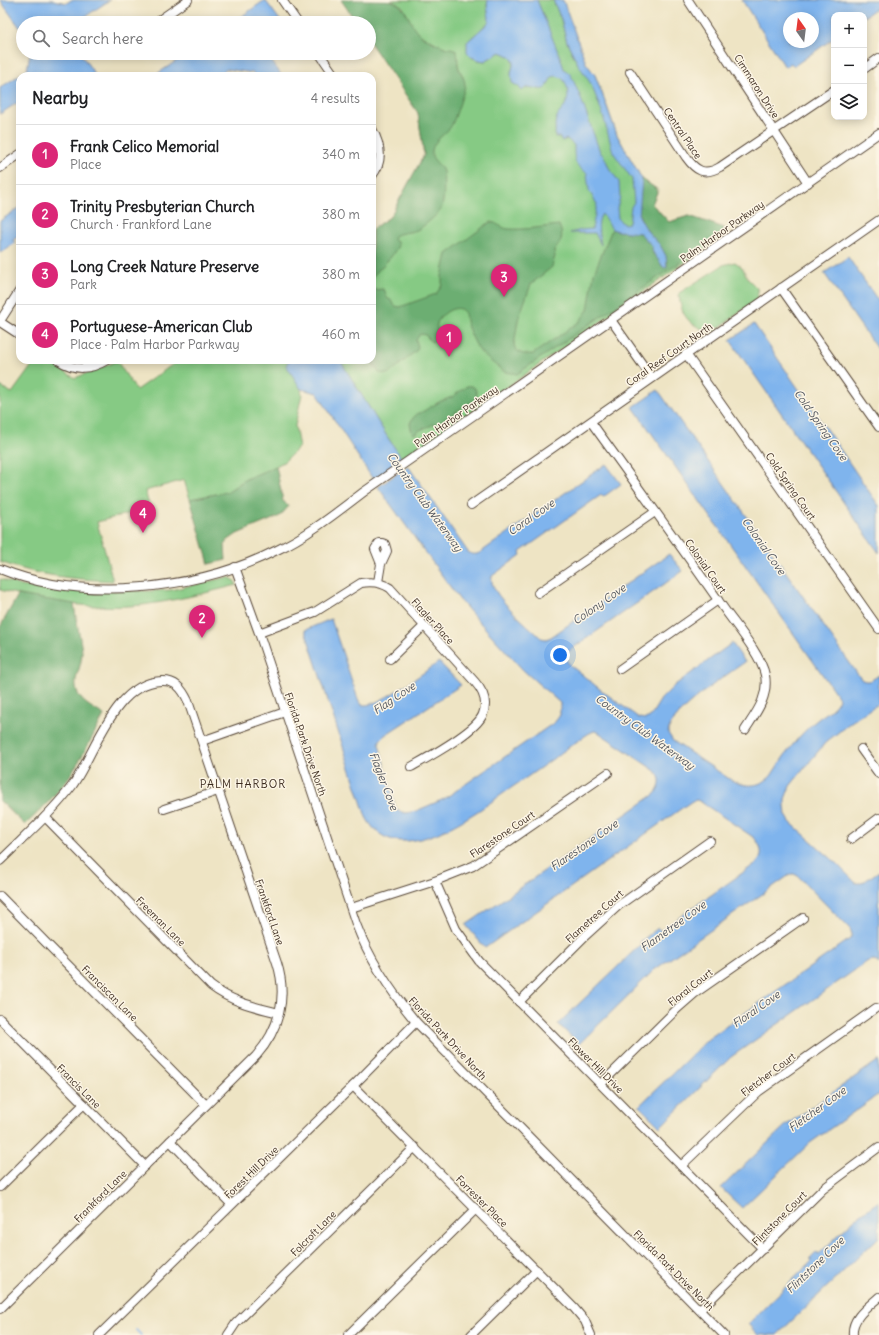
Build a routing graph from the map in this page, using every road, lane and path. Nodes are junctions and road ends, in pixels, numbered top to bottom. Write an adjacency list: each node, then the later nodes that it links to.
1 (188, 0): 4 (street)
2 (282, 0): 5 (street)
3 (688, 0): 12 (street, Cimmaron Drive)
4 (165, 16)
5 (293, 16)
6 (879, 58): 8 (street)
7 (324, 60): 9 (street)
8 (867, 67)
9 (332, 72)
10 (630, 72): 12 (street, Central Place)
11 (831, 92): 12 (street)
12 (774, 131): 18 (street, Cimmaron Drive)
13 (879, 133): 18 (street, Palm Harbor Parkway)
14 (376, 136): 17 (street)
15 (16, 157): 16 (street)
16 (0, 168)
17 (376, 170)
18 (808, 183): 22 (street, Palm Harbor Parkway)
19 (878, 222): 20 (street, Coral Reef Court North)
20 (781, 288): 25 (street, Coral Reef Court North); 30 (street)
21 (16, 296): 23 (street)
22 (611, 320): 28 (street); 34 (street, Palm Harbor Parkway)
23 (0, 321): 24 (street)
24 (16, 332)
25 (686, 354): 28 (street, Coral Reef Court North); 40 (street, Cold Spring Court)
26 (66, 364): 27 (street)
27 (100, 364)
28 (652, 378): 29 (street, Coral Reef Court North)
29 (591, 422): 31 (street, Coral Reef Court North); 32 (street, Colonial Court)
30 (879, 427)
31 (471, 505)
32 (655, 512): 37 (street); 38 (street, Colonial Court)
33 (381, 564): 36 (street)
34 (235, 567): 35 (street, Palm Harbor Parkway); 41 (street, Florida Park Drive North)
35 (0, 569)
36 (378, 582): 39 (street, Flagler Place); 41 (street)
37 (538, 593)
38 (718, 600): 43 (street); 45 (street, Colonial Court)
39 (424, 626): 42 (street); 48 (street, Flagler Place)
40 (879, 629)
41 (259, 633): 44 (street, Florida Park Drive North)
42 (390, 658)
43 (620, 669)
44 (285, 712): 46 (street); 60 (street, Florida Park Drive North)
45 (745, 730)
46 (202, 741): 51 (street, Frankford Lane); 53 (street, Frankford Lane)
47 (861, 748): 50 (street)
48 (411, 767)
49 (608, 773): 58 (street, Flarestone Court)
50 (879, 774)
51 (218, 791): 52 (street); 64 (street, Frankford Lane)
52 (164, 809)
53 (45, 817): 57 (street, Frankford Lane); 64 (street, Freeman Lane)
54 (879, 818): 55 (street)
55 (851, 838)
56 (710, 841): 62 (street, Flametree Court)
57 (0, 861)
58 (434, 881): 60 (street, Flarestone Court); 62 (street, Flower Hill Drive)
59 (0, 896): 70 (street, Franciscan Lane)
60 (351, 908): 66 (street, Florida Park Drive North)
61 (803, 918): 67 (street, Floral Court)
62 (519, 1002): 67 (street, Flower Hill Drive)
63 (876, 1008): 75 (street, Fletcher Court)
64 (279, 1013): 70 (street, Frankford Lane)
65 (0, 1019): 69 (street, Francis Lane)
66 (416, 1022): 68 (street, Forest Hill Drive); 83 (street, Florida Park Drive North)
67 (601, 1084): 75 (street, Flower Hill Drive)
68 (353, 1086): 72 (street, Forrester Place); 77 (street, Forest Hill Drive)
69 (84, 1104): 74 (street, Francis Lane); 76 (street)
70 (206, 1105): 71 (street, Frankford Lane)
71 (170, 1141): 74 (street, Frankford Lane); 77 (street)
72 (415, 1147): 78 (street, Forrester Place); 85 (street, Folcroft Lane)
73 (879, 1147): 79 (street, Flintstone Court)
74 (145, 1166): 82 (street, Frankford Lane)
75 (681, 1166): 79 (street, Flower Hill Drive)
76 (0, 1187)
77 (231, 1204): 84 (street, Forest Hill Drive)
78 (476, 1209): 80 (street, Forrester Place); 86 (street)
79 (762, 1249): 83 (street, Flintstone Court)
80 (537, 1270): 87 (street); 88 (street, Forrester Place)
81 (879, 1297): 90 (street)
82 (0, 1308)
83 (700, 1310): 89 (street, Florida Park Drive North)
84 (99, 1335)
85 (228, 1335)
86 (348, 1335)
87 (471, 1335)
88 (591, 1335)
89 (724, 1335)
90 (853, 1335)

